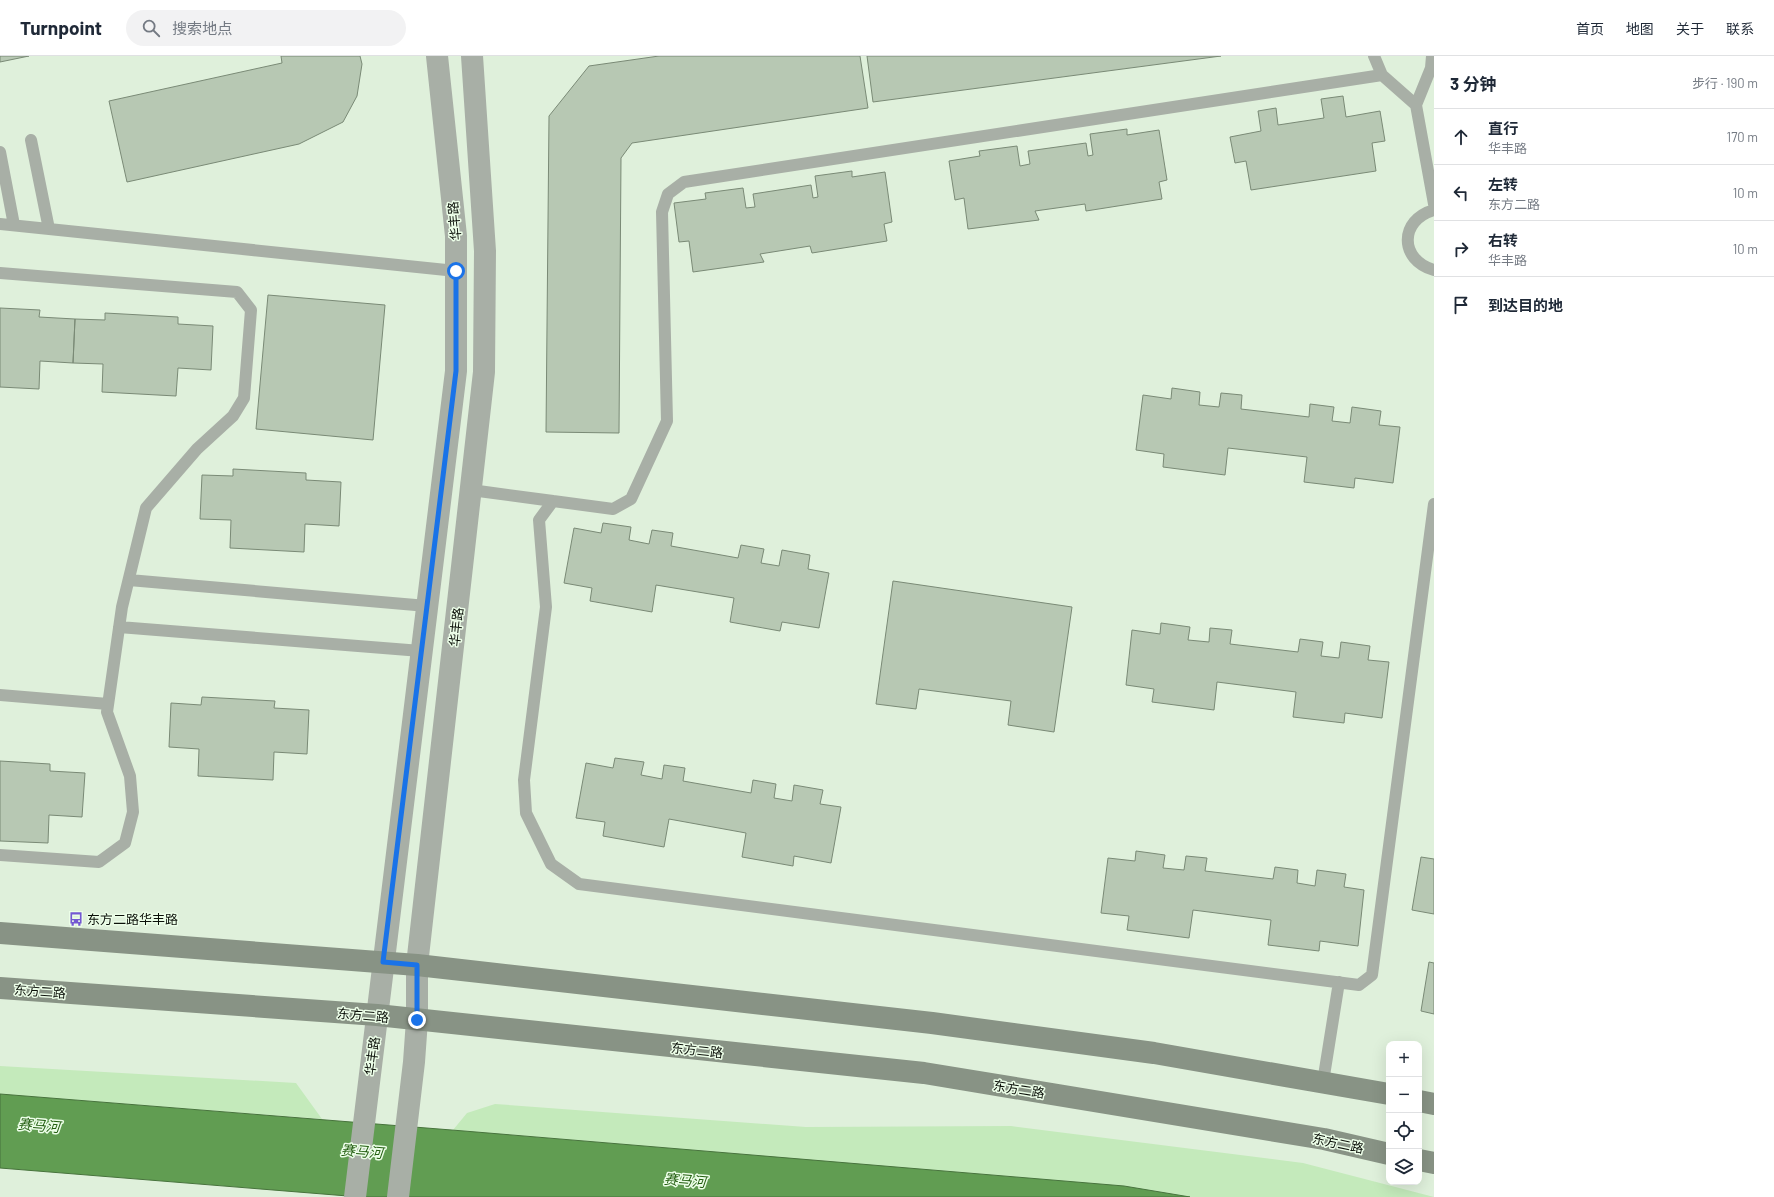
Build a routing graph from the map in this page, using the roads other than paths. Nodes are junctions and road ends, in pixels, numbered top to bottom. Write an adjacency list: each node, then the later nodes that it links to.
1 (437, 56): 15 (street, 华丰路)
2 (472, 56): 17 (street, 华丰路)
3 (1374, 56): 5 (lane)
4 (1432, 64): 6 (lane)
5 (1382, 75): 6 (lane); 18 (lane)
6 (1416, 105): 9 (lane)
7 (31, 140): 13 (lane)
8 (0, 152): 12 (lane)
9 (1434, 204)
10 (1434, 210): 14 (lane)
11 (0, 224): 12 (lane)
12 (14, 225): 13 (lane)
13 (49, 229): 15 (lane)
14 (1434, 270)
15 (456, 271): 21 (street, 华丰路)
16 (0, 273): 20 (lane)
17 (471, 490): 18 (lane); 29 (street, 华丰路)
18 (553, 501): 30 (lane)
19 (1434, 504): 30 (lane)
20 (128, 580): 21 (lane); 22 (lane)
21 (427, 606): 23 (street, 华丰路)
22 (120, 627): 23 (lane); 25 (lane)
23 (421, 651): 28 (street, 华丰路)
24 (0, 695): 25 (lane)
25 (108, 704): 26 (lane)
26 (0, 855)
27 (0, 933): 28 (main road)
28 (383, 962): 29 (main road); 32 (street, 华丰路)
29 (417, 965): 33 (street, 华丰路); 34 (main road)
30 (1339, 982): 34 (lane)
31 (0, 988): 32 (main road, 东方二路)
32 (377, 1016): 33 (main road, 东方二路); 41 (street, 华丰路)
33 (417, 1020): 38 (main road, 东方二路); 42 (street, 华丰路)
34 (1322, 1082): 35 (main road)
35 (1386, 1093)
36 (1422, 1102): 37 (main road)
37 (1434, 1104)
38 (1386, 1153)
39 (1422, 1161): 40 (main road)
40 (1434, 1164)
41 (355, 1197)
42 (398, 1197)

